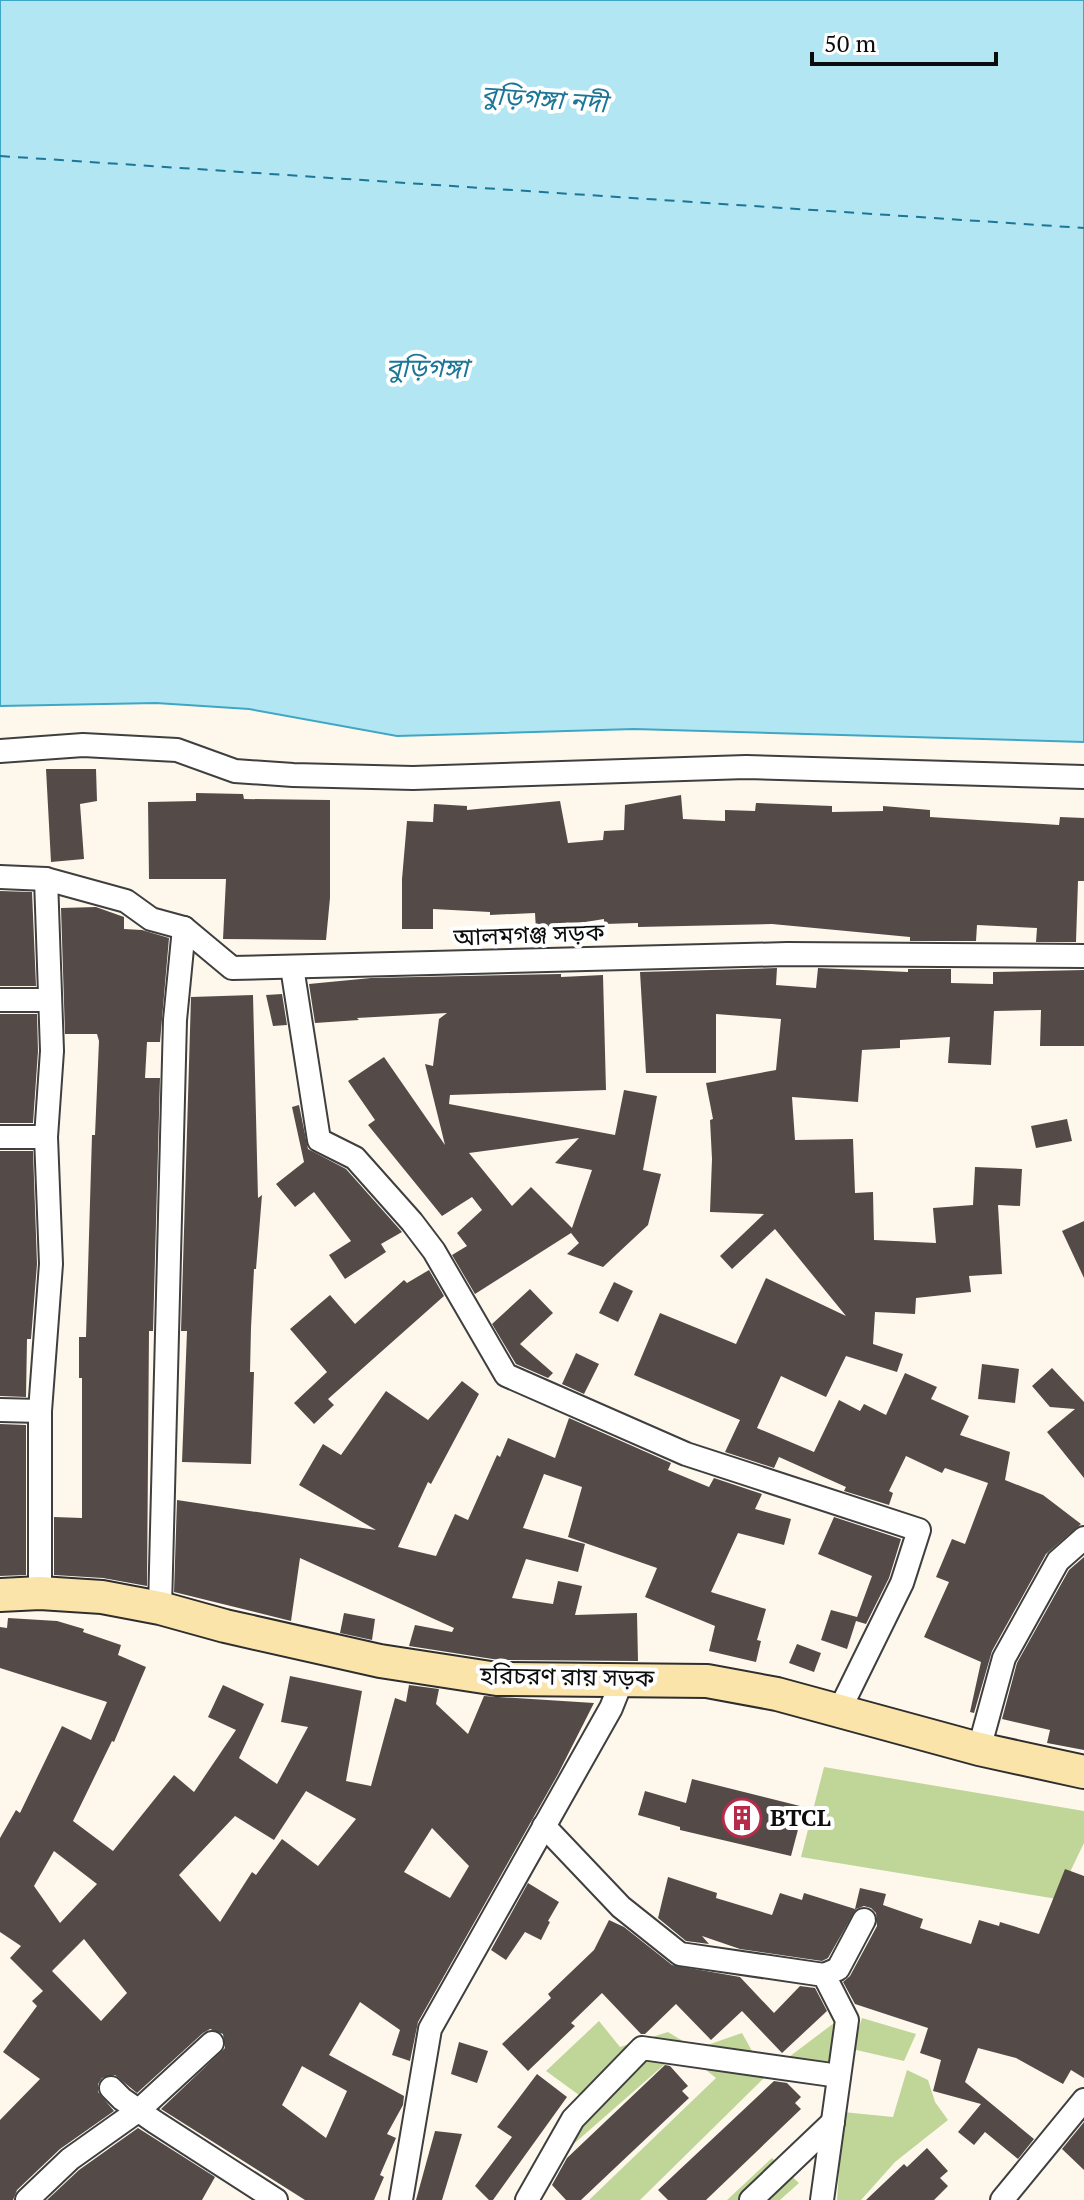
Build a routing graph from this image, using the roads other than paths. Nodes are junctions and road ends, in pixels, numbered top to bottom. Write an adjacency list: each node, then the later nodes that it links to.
1 (0, 751): 2 (street)
2 (1084, 777)
3 (0, 877): 4 (street, আলমগঞ্জ সড়ক)
4 (46, 879): 5 (street, আলমগঞ্জ সড়ক); 9 (street)
5 (184, 928): 7 (street, আলমগঞ্জ সড়ক); 17 (street)
6 (1084, 956): 7 (street, আলমগঞ্জ সড়ক)
7 (292, 967): 19 (street)
8 (0, 1000): 9 (street)
9 (50, 1000): 11 (street)
10 (0, 1137): 11 (street)
11 (46, 1137): 13 (street)
12 (0, 1410): 13 (street)
13 (40, 1411): 15 (street)
14 (1084, 1538): 20 (street)
15 (40, 1593): 16 (main road, হরিচরণ রায় সড়ক); 17 (main road, হরিচরণ রায় সড়ক)
16 (0, 1595)
17 (160, 1608): 18 (main road, হরিচরণ রায় সড়ক)
18 (623, 1678): 19 (main road, হরিচরণ রায় সড়ক); 22 (street)
19 (839, 1711): 20 (main road, হরিচরণ রায় সড়ক)
20 (979, 1749): 21 (main road, হরিচরণ রায় সড়ক)
21 (1084, 1772)
22 (544, 1826): 24 (street); 33 (street)
23 (864, 1920): 24 (street)
24 (824, 1975): 26 (street)
25 (212, 2043): 29 (street)
26 (839, 2076): 30 (street); 34 (street)
27 (111, 2088): 29 (street)
28 (1084, 2100): 37 (street)
29 (139, 2110): 31 (street); 32 (street)
30 (833, 2122): 35 (street); 36 (street)
31 (27, 2200)
32 (276, 2200)
33 (401, 2200)
34 (527, 2200)
35 (751, 2200)
36 (822, 2200)
37 (1002, 2200)

